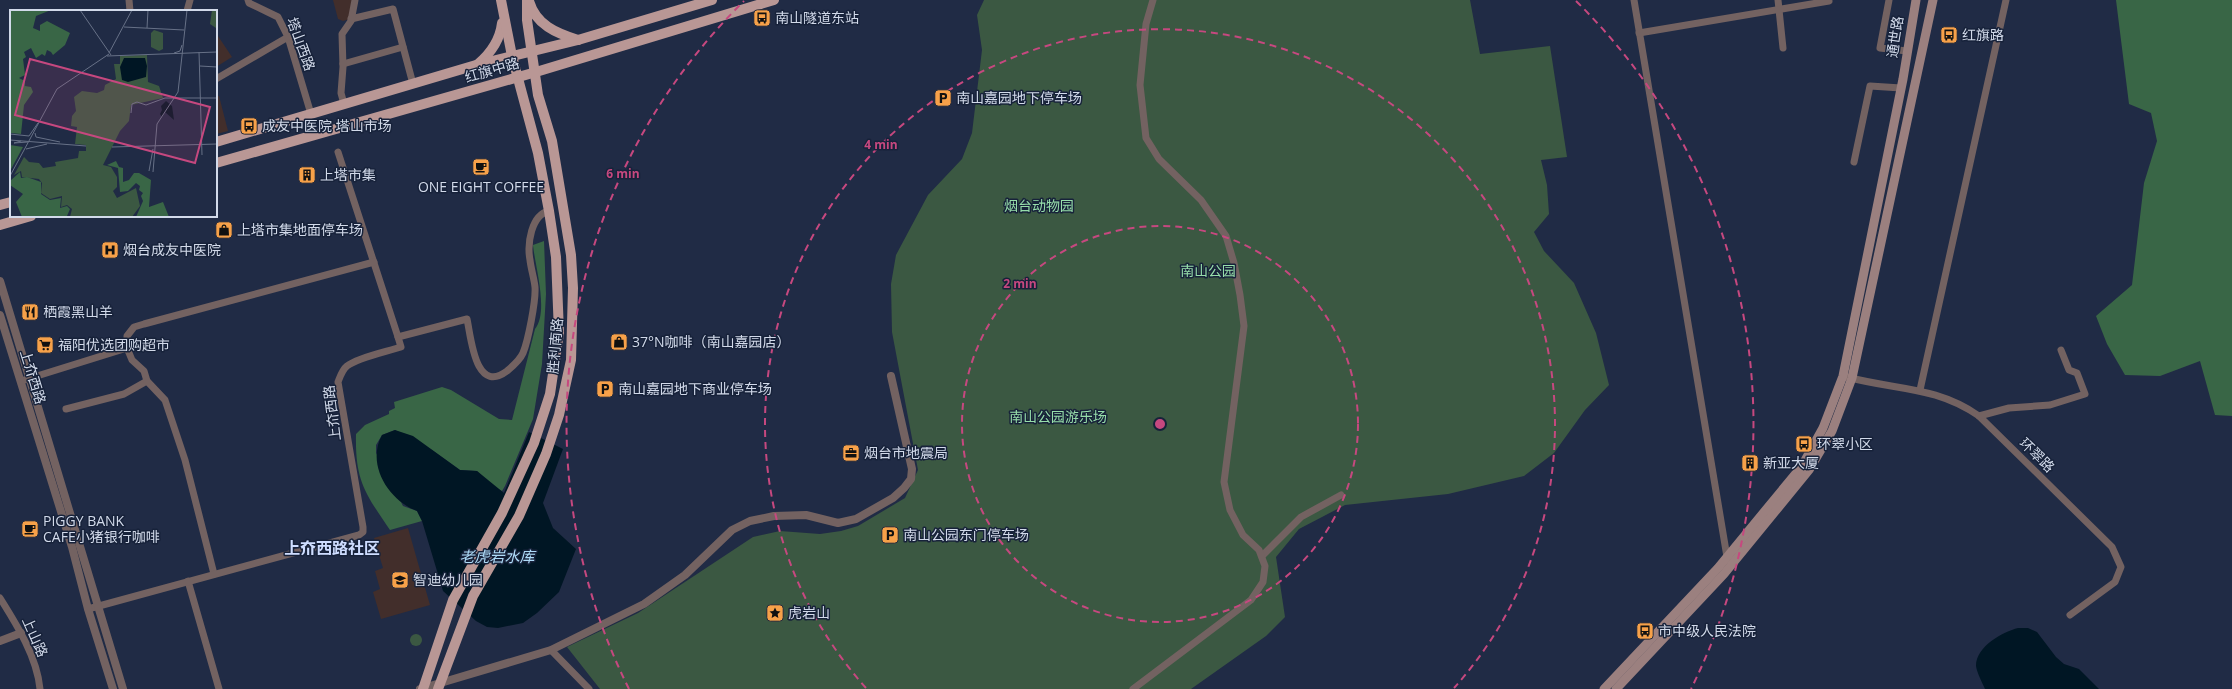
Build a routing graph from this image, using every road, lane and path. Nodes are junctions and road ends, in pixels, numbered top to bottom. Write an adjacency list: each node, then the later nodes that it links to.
1 (129, 0): 18 (street)
2 (190, 0): 19 (street)
3 (248, 0): 23 (street, 塔山西路)
4 (355, 0): 21 (street)
5 (501, 0): 20 (main road, 胜利南路)
6 (528, 0): 24 (main road); 28 (main road, 胜利南路)
7 (712, 0): 24 (main road, 红旗中路)
8 (774, 0): 32 (main road, 红旗中路)
9 (1154, 0): 63 (street)
10 (1634, 0): 22 (street)
11 (1778, 0): 17 (street)
12 (1889, 0): 27 (street)
13 (1916, 0): 27 (main road, 通世路)
14 (1933, 0): 55 (main road)
15 (2006, 0): 59 (street)
16 (1829, 1): 17 (street)
17 (1779, 9): 22 (street); 26 (street)
18 (130, 10)
19 (187, 10)
20 (503, 11): 29 (main road, 胜利南路); 31 (main road)
21 (351, 19): 25 (street); 30 (street)
22 (1639, 33): 64 (street)
23 (288, 37): 34 (street); 38 (street, 塔山西路)
24 (578, 40): 28 (main road, 红旗中路)
25 (403, 48): 30 (street); 35 (street)
26 (1783, 48)
27 (1907, 51): 36 (main road, 通世路)
28 (532, 53): 29 (main road, 红旗中路); 32 (main road, 胜利南路)
29 (512, 56): 31 (main road, 红旗中路); 33 (main road, 胜利南路)
30 (343, 64): 37 (street)
31 (476, 65): 35 (main road, 红旗中路)
32 (536, 72): 33 (main road, 红旗中路); 74 (main road, 胜利南路)
33 (518, 77): 42 (main road, 红旗中路); 45 (main road, 胜利南路)
34 (217, 78)
35 (413, 84): 37 (main road, 红旗中路)
36 (1901, 88): 41 (street); 55 (main road, 通世路)
37 (344, 104): 38 (main road, 红旗中路)
38 (311, 114): 39 (main road, 红旗中路)
39 (217, 142)
40 (338, 152): 48 (street)
41 (1854, 162)
42 (217, 163)
43 (10, 202): 44 (main road)
44 (0, 205)
45 (549, 211): 51 (street); 79 (main road, 胜利南路)
46 (28, 217): 47 (main road)
47 (0, 225)
48 (374, 262): 51 (street); 52 (street)
49 (0, 281): 56 (street, 上夼西路)
50 (0, 315): 57 (street, 上夼西路)
51 (398, 337): 65 (street, 上夼西路)
52 (127, 348): 56 (street); 58 (street)
53 (2061, 350): 61 (street)
54 (891, 376): 73 (street)
55 (1848, 377): 59 (street, 环翠路); 64 (main road)
56 (30, 378): 57 (street); 68 (street, 上夼西路)
57 (21, 381): 69 (street, 上夼西路)
58 (147, 381): 60 (street); 65 (street)
59 (1920, 390): 61 (street, 环翠路)
60 (66, 409)
61 (1979, 416): 70 (street, 环翠路)
62 (1341, 495): 63 (street)
63 (1262, 556): 81 (street)
64 (1730, 560): 82 (main road); 83 (main road)
65 (214, 574): 66 (street, 上夼西路)
66 (188, 581): 68 (street, 上夼西路); 78 (street)
67 (0, 598): 71 (street, 上山路)
68 (98, 606): 69 (street, 上夼西路); 77 (street, 上夼西路)
69 (88, 609): 76 (street, 上夼西路)
70 (2070, 615)
71 (21, 633): 72 (street); 75 (street, 上山路)
72 (0, 641)
73 (550, 650): 74 (street); 80 (street)
74 (439, 687): 79 (street)
75 (40, 689)
76 (113, 689)
77 (123, 689)
78 (219, 689)
79 (422, 689)
80 (589, 689)
81 (1133, 689)
82 (1604, 689)
83 (1616, 689)

